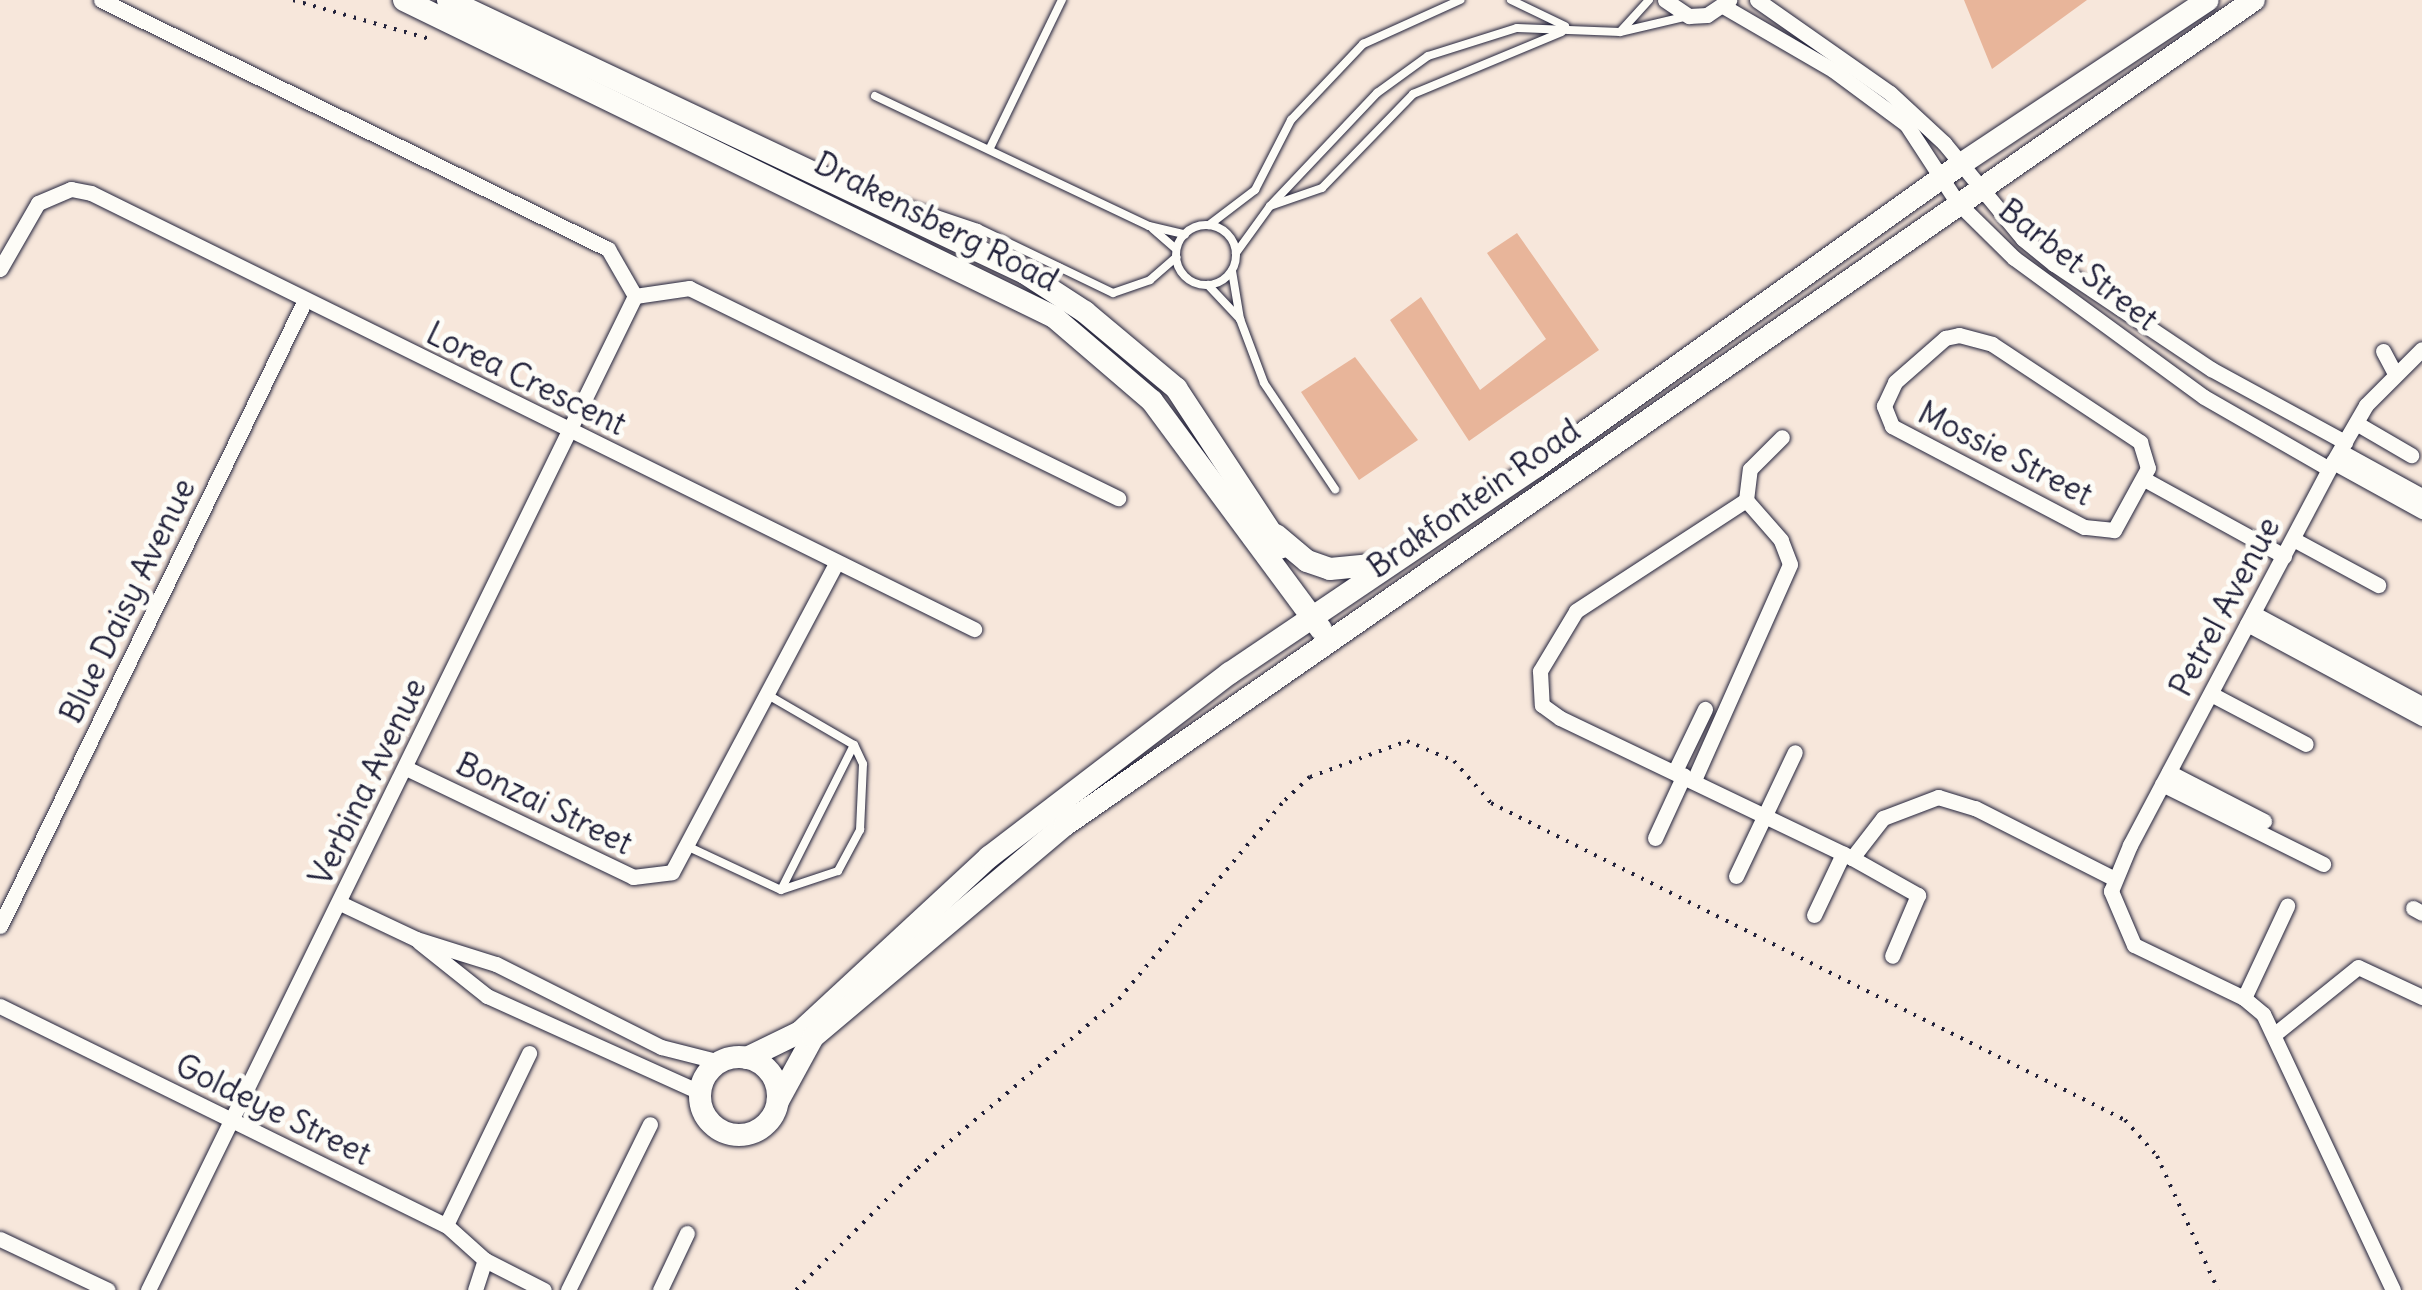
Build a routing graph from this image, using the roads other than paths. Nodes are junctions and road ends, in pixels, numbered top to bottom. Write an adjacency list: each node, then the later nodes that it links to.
1 (101, 0): 32 (street)
2 (404, 0): 57 (street, Drakensberg Road)
3 (448, 0): 20 (street, Drakensberg Road)
4 (1062, 0): 17 (lane)
5 (1460, 0): 24 (lane)
6 (1511, 0): 14 (lane)
7 (1649, 0): 15 (lane)
8 (1665, 0): 13 (street)
9 (1757, 0): 18 (street, Barbet Street)
10 (2208, 0): 18 (street, Brakfontein Road)
11 (2254, 0): 21 (street, Brakfontein Road)
12 (1726, 3): 13 (street); 19 (street, Barbet Street)
13 (1689, 16): 15 (lane)
14 (1576, 29): 15 (lane); 23 (lane); 23 (lane)
15 (1620, 32)
16 (875, 96): 17 (lane)
17 (990, 148): 25 (lane)
18 (1961, 164): 19 (street, Brakfontein Road); 21 (street, Barbet Street)
19 (1941, 178): 22 (street, Barbet Street); 53 (street, Brakfontein Road)
20 (840, 184): 28 (lane); 51 (street, Drakensberg Road)
21 (1978, 188): 22 (street, Brakfontein Road); 38 (street, Barbet Street)
22 (1957, 202): 39 (street, Barbet Street); 60 (street, Brakfontein Road)
23 (1270, 206): 27 (lane)
24 (1209, 225): 26 (lane); 27 (lane)
25 (1149, 226): 26 (lane); 28 (lane)
26 (1185, 234): 28 (lane)
27 (1236, 252): 30 (lane)
28 (1176, 253): 31 (lane)
29 (0, 268): 33 (street, Lorea Crescent)
30 (1232, 271): 31 (lane); 34 (lane)
31 (1208, 285): 34 (lane)
32 (635, 296): 41 (street, Verbina Avenue); 48 (street)
33 (305, 300): 41 (street, Lorea Crescent); 85 (street, Blue Daisy Avenue)
34 (1240, 319): 46 (lane)
35 (2422, 349): 37 (street, Petrel Avenue)
36 (2382, 351): 37 (street)
37 (2395, 374): 40 (street, Petrel Avenue)
38 (2231, 380): 39 (street); 44 (street, Barbet Street)
39 (2216, 404): 44 (street, Barbet Street)
40 (2356, 423): 43 (street); 44 (street, Petrel Avenue)
41 (569, 431): 55 (street, Lorea Crescent); 69 (street, Verbina Avenue)
42 (1782, 437): 49 (street)
43 (2411, 455)
44 (2337, 456): 47 (street); 50 (street); 52 (street, Petrel Avenue)
45 (2144, 479): 45 (street, Mossie Street); 54 (street, Mossie Street)
46 (1335, 489)
47 (2422, 496)
48 (1118, 498)
49 (1746, 500): 70 (street); 70 (street)
50 (2422, 511)
51 (1265, 526): 53 (street); 57 (street, Drakensberg Road)
52 (2293, 539): 54 (street, Petrel Avenue); 56 (street)
53 (1424, 544): 57 (street, Brakfontein Road)
54 (2284, 556): 58 (street, Petrel Avenue)
55 (836, 563): 59 (street, Lorea Crescent); 62 (street)
56 (2378, 585)
57 (1318, 612): 60 (street, Drakensberg Road); 74 (street, Brakfontein Road)
58 (2250, 618): 61 (street, Petrel Avenue); 63 (street); 65 (street)
59 (974, 630)
60 (1335, 637): 74 (street, Brakfontein Road)
61 (2211, 694): 66 (street); 71 (street, Petrel Avenue)
62 (768, 695): 67 (lane); 76 (street)
63 (2422, 704)
64 (1706, 708): 70 (street)
65 (2422, 718)
66 (2306, 744)
67 (854, 746): 81 (lane); 81 (lane)
68 (1795, 752): 72 (street)
69 (406, 768): 76 (street, Bonzai Street); 82 (street, Verbina Avenue)
70 (1684, 775): 72 (street); 75 (street)
71 (2166, 778): 73 (street); 78 (street); 80 (street, Petrel Avenue)
72 (1764, 814): 77 (street); 79 (street)
73 (2264, 821)
74 (1030, 838): 93 (street, Brakfontein Road); 96 (street, Brakfontein Road)
75 (1655, 838)
76 (690, 848): 81 (lane)
77 (1848, 856): 80 (street); 84 (street); 87 (street)
78 (2323, 864)
79 (1736, 876)
80 (2113, 878): 89 (street, Petrel Avenue)
81 (781, 890)
82 (340, 903): 86 (street); 97 (street, Verbina Avenue)
83 (2287, 906): 89 (street)
84 (1814, 915)
85 (0, 926)
86 (416, 938): 94 (street); 95 (street)
87 (1892, 956)
88 (2422, 997): 91 (street)
89 (2244, 998): 91 (street)
90 (0, 1006): 97 (street, Goldeye Street)
91 (2276, 1033): 109 (street)
92 (529, 1053): 99 (street)
93 (748, 1058): 94 (street); 96 (street)
94 (720, 1062): 95 (street)
95 (700, 1092): 96 (street)
96 (778, 1101)
97 (230, 1119): 99 (street, Goldeye Street); 104 (street, Verbina Avenue)
98 (650, 1124): 107 (street)
99 (446, 1225): 102 (street, Goldeye Street)
100 (687, 1233): 108 (street)
101 (0, 1239): 103 (street)
102 (486, 1260): 105 (street); 106 (street, Goldeye Street)
103 (108, 1290)
104 (148, 1290)
105 (475, 1290)
106 (544, 1290)
107 (568, 1290)
108 (660, 1290)
109 (2393, 1290)

